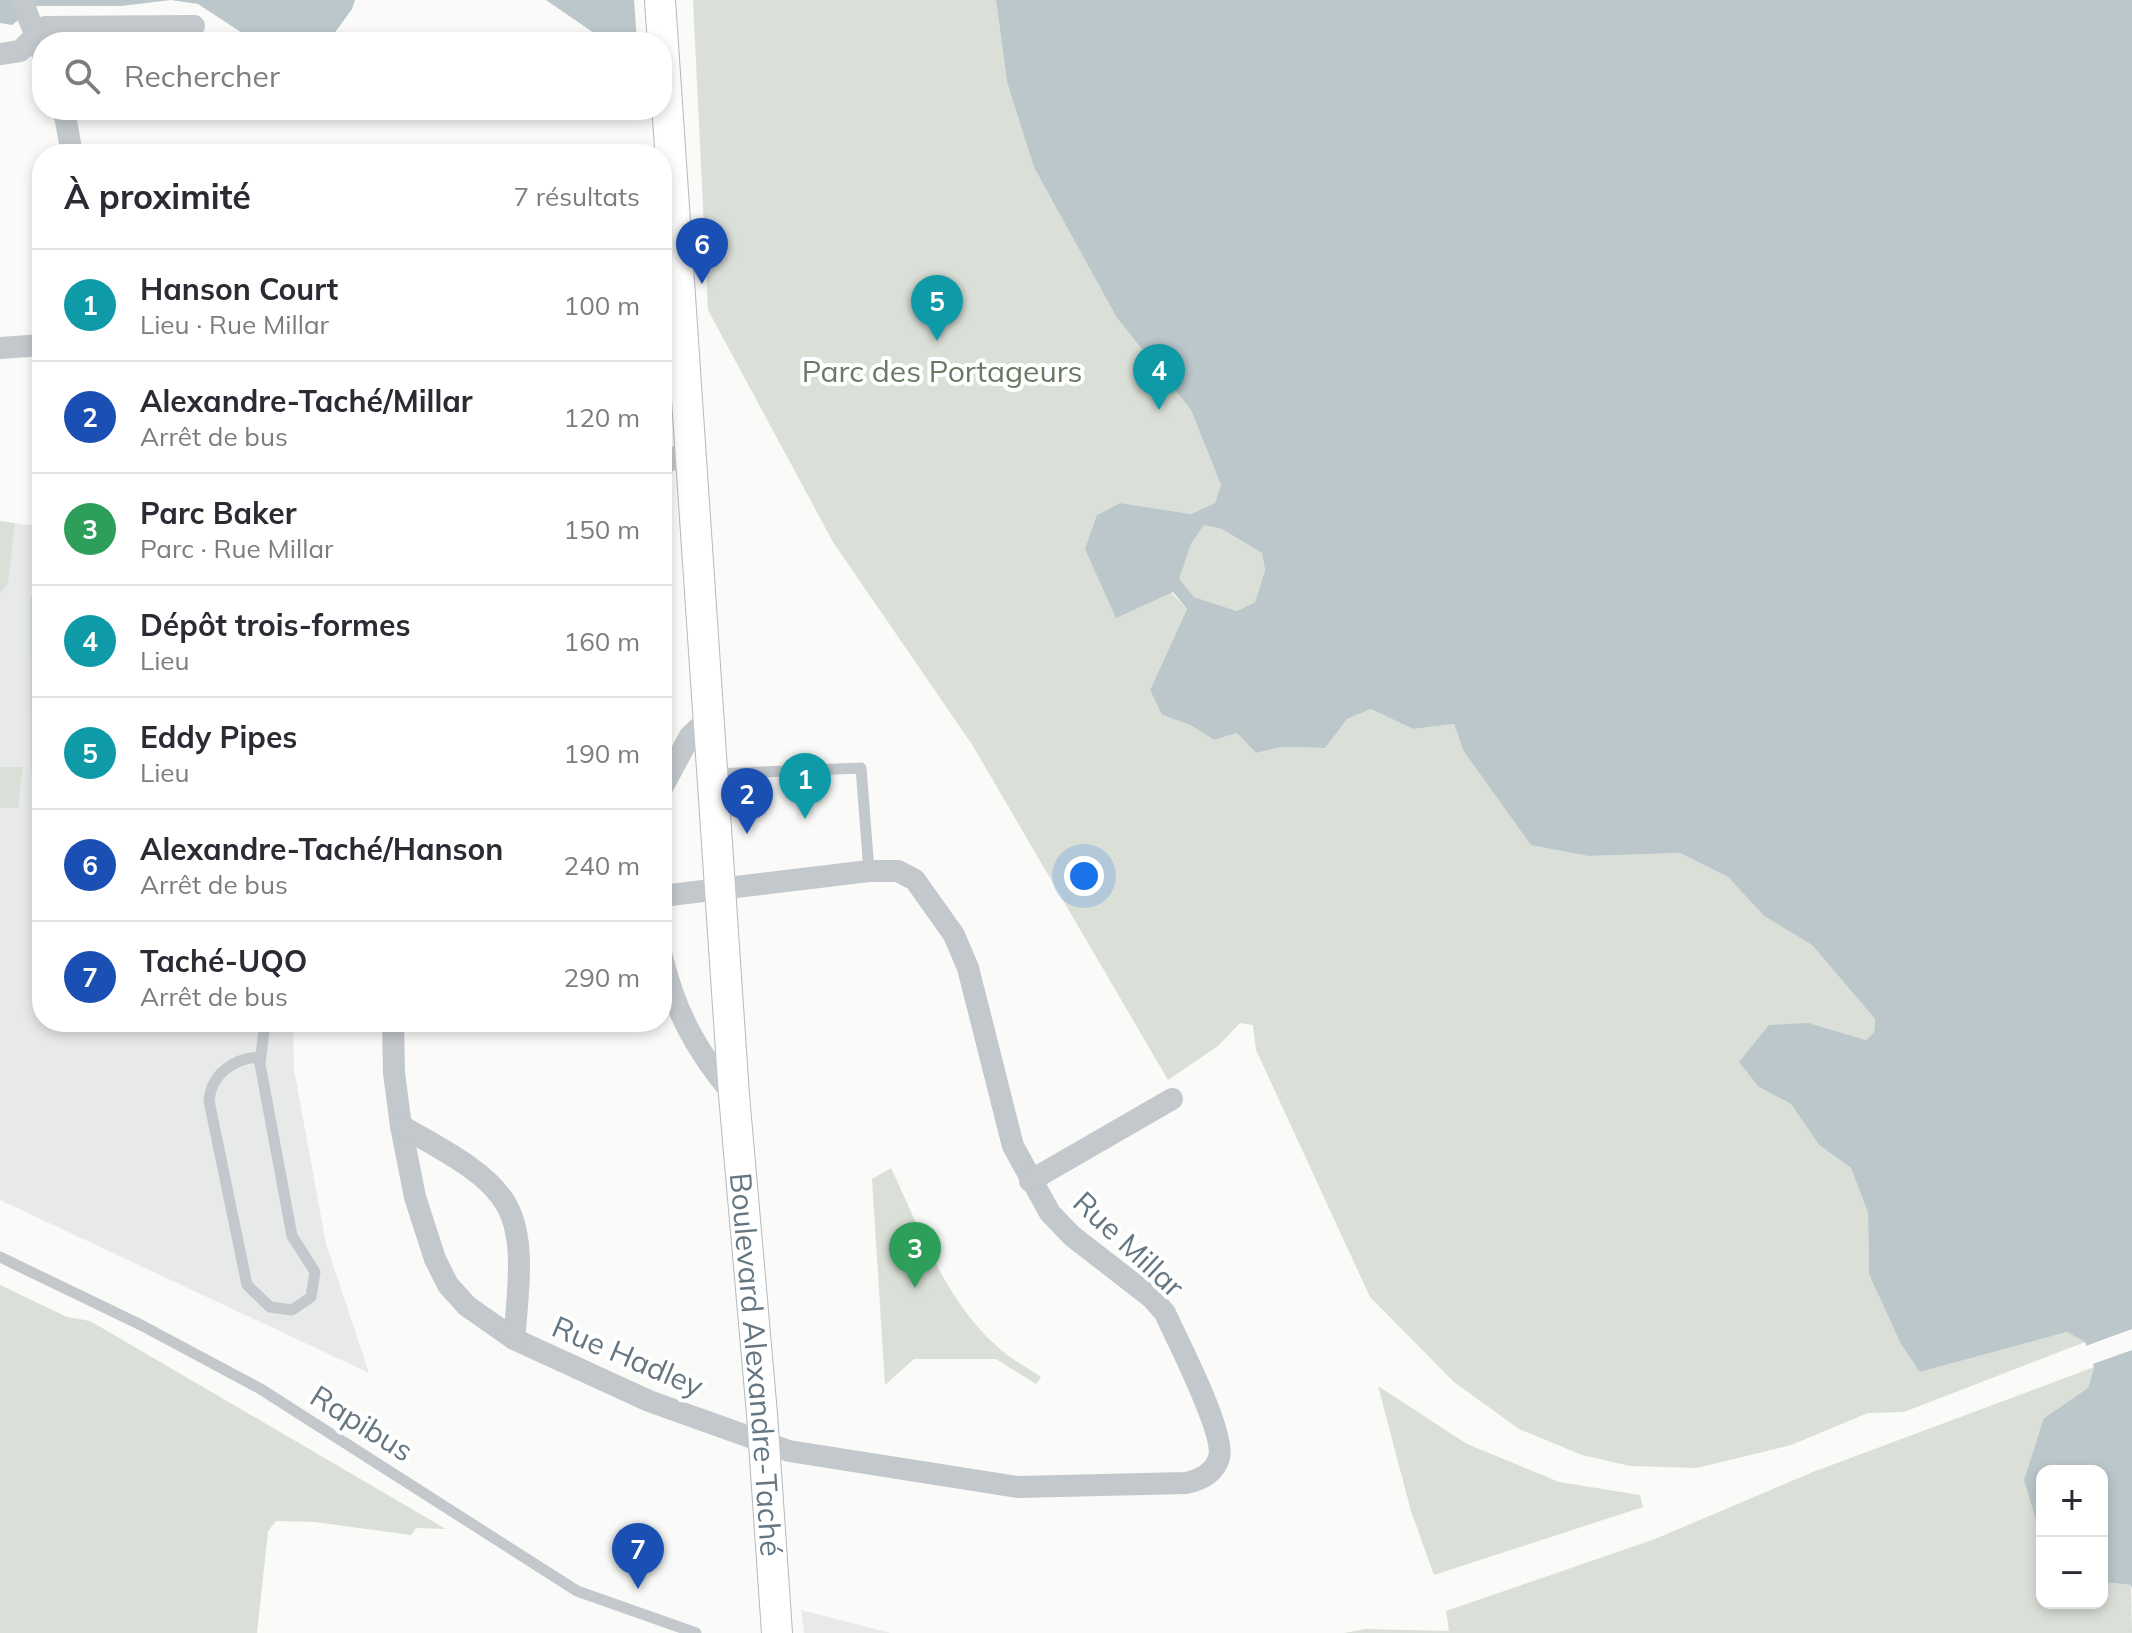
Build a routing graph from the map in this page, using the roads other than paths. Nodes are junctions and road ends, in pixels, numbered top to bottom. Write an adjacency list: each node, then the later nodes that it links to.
1 (660, 0): 4 (main road, Boulevard Alexandre-Taché)
2 (194, 26): 3 (street)
3 (32, 27): 5 (street)
4 (661, 32)
5 (0, 54)
6 (66, 120): 8 (street)
7 (664, 120): 9 (main road, Boulevard Alexandre-Taché)
8 (70, 144)
9 (665, 144)
10 (672, 334): 13 (main road, Boulevard Alexandre-Taché)
11 (32, 346): 12 (street)
12 (0, 348)
13 (676, 457): 14 (main road, Boulevard Alexandre-Taché)
14 (707, 720): 15 (street); 16 (main road, Boulevard Alexandre-Taché)
15 (672, 769)
16 (711, 774): 17 (lane); 18 (main road, Boulevard Alexandre-Taché)
17 (869, 871): 18 (street, Rue Millar); 27 (street, Rue Millar)
18 (720, 889): 19 (street, Rue Millar); 24 (main road, Boulevard Alexandre-Taché)
19 (672, 895)
20 (672, 989): 24 (street)
21 (264, 1032): 23 (lane)
22 (393, 1032): 26 (street, Rue Hadley)
23 (260, 1057): 23 (lane)
24 (734, 1095): 30 (main road, Boulevard Alexandre-Taché)
25 (1172, 1099): 27 (street)
26 (401, 1126): 29 (street, Rue Hadley); 29 (street, Rue Hadley)
27 (1030, 1181): 30 (street, Rue Millar)
28 (0, 1257): 31 (lane, Rapibus)
29 (514, 1339): 30 (street, Rue Hadley)
30 (764, 1442): 32 (main road, Boulevard Alexandre-Taché)
31 (696, 1633)
32 (777, 1633)

